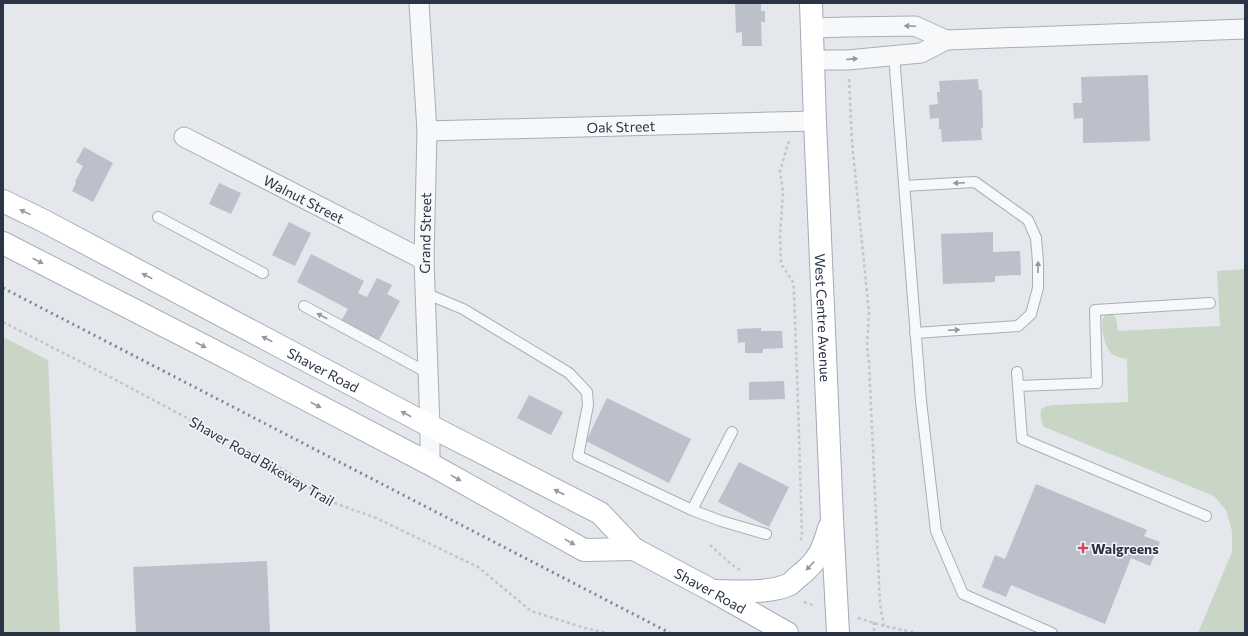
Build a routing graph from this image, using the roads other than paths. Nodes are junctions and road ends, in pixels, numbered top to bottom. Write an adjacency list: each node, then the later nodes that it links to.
1 (419, 3): 9 (street, Grand Street)
2 (811, 3): 3 (main road, West Centre Avenue)
3 (812, 28): 5 (street, one-way to 3); 7 (main road, West Centre Avenue)
4 (1245, 29): 5 (street)
5 (946, 40): 6 (street)
6 (894, 55): 7 (street, one-way to 6); 11 (lane)
7 (813, 60): 8 (main road, West Centre Avenue)
8 (815, 121): 9 (street, Oak Street); 29 (main road, West Centre Avenue)
9 (427, 131): 15 (street, Grand Street)
10 (184, 137): 15 (street, Walnut Street)
11 (904, 186): 20 (lane); 20 (lane, one-way to 11)
12 (3, 201): 24 (main road, Shaver Road, one-way to 12)
13 (158, 217): 16 (lane)
14 (3, 243): 26 (main road, Shaver Road, one-way to 26)
15 (424, 260): 17 (street, Grand Street)
16 (264, 273)
17 (425, 293): 21 (street, Grand Street); 27 (lane)
18 (1210, 303): 23 (lane)
19 (304, 306): 21 (lane, one-way to 19)
20 (915, 332): 35 (lane)
21 (428, 372): 24 (street, Grand Street)
22 (1017, 372): 23 (lane)
23 (1018, 386): 28 (lane)
24 (430, 426): 26 (street, Grand Street); 31 (main road, Shaver Road, one-way to 24)
25 (732, 432): 27 (lane)
26 (430, 464): 31 (main road, Shaver Road, one-way to 31)
27 (692, 510): 30 (lane)
28 (1206, 516)
29 (832, 519): 32 (main road, one-way to 32); 34 (main road, West Centre Avenue)
30 (766, 534)
31 (634, 549): 32 (main road, Shaver Road)
32 (714, 591): 33 (main road, Shaver Road)
33 (787, 633)
34 (838, 633)
35 (1052, 633)

